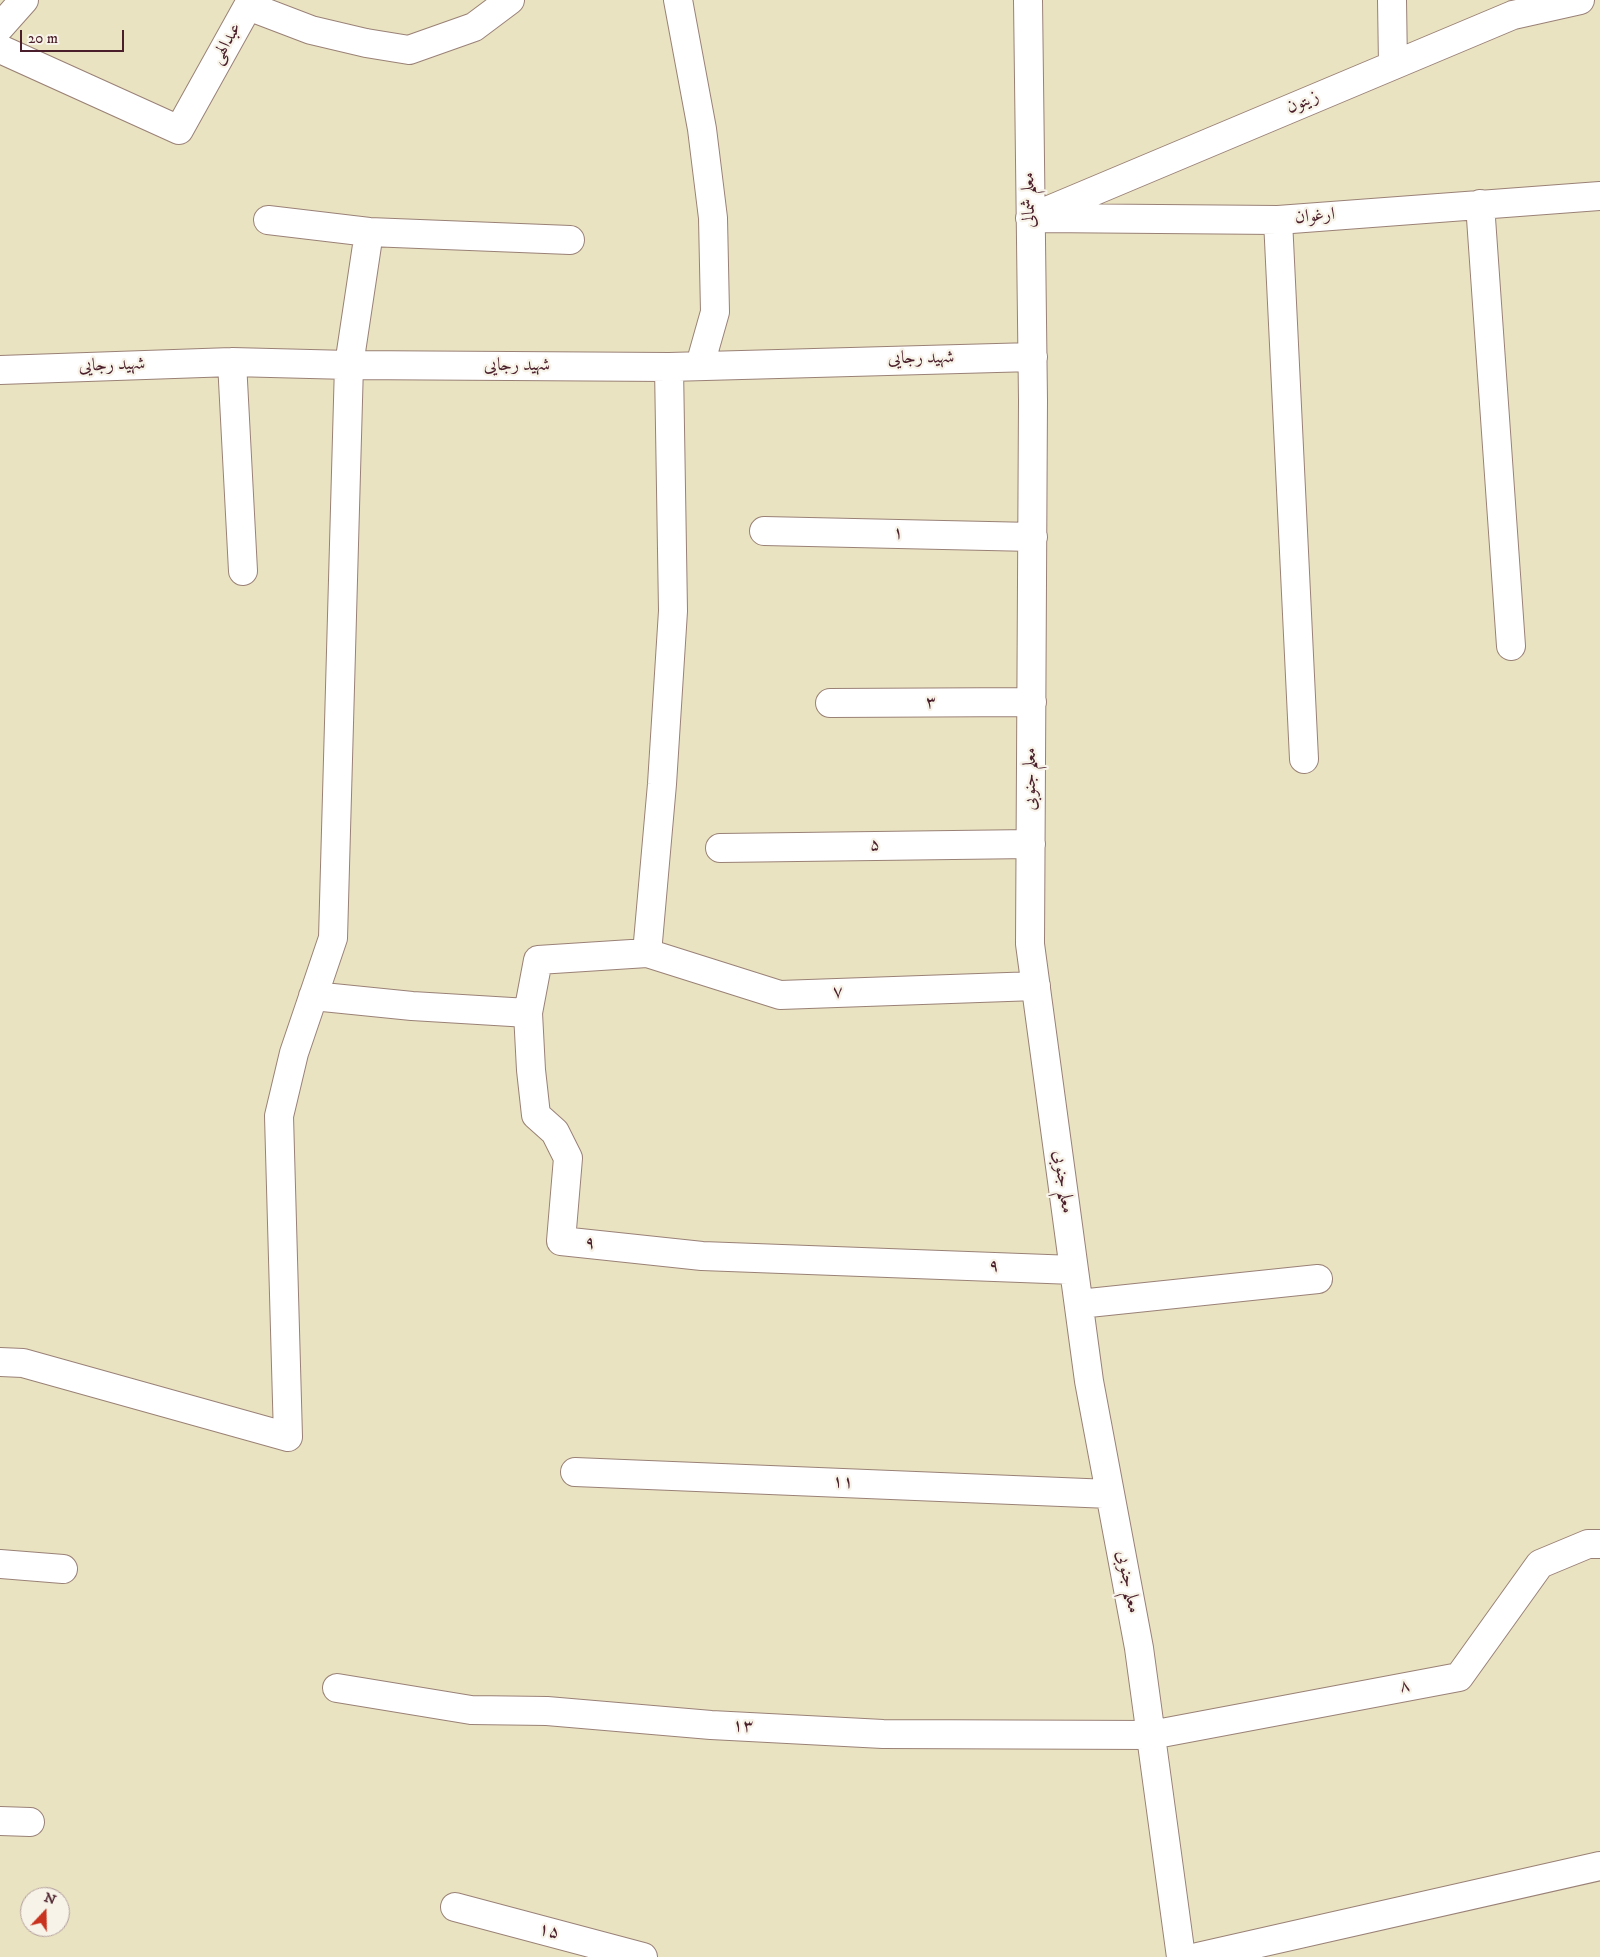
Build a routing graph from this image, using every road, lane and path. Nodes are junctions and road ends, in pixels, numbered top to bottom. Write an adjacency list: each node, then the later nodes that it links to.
1 (24, 0): 8 (street)
2 (510, 0): 9 (street, عبدالهی)
3 (678, 0): 21 (street)
4 (1028, 0): 13 (street, معلم شمالی)
5 (1392, 0): 10 (street)
6 (1580, 0): 7 (street, زیتون)
7 (1514, 7): 10 (street, زیتون)
8 (0, 27)
9 (0, 49)
10 (1394, 65): 13 (street, زیتون)
11 (1600, 196): 12 (street, ارغوان)
12 (1480, 204): 15 (street, ارغوان); 28 (street)
13 (1030, 218): 15 (street, ارغوان); 18 (street, معلم شمالی)
14 (268, 220): 16 (street)
15 (1278, 220): 31 (street)
16 (368, 232): 17 (street); 20 (street)
17 (570, 240)
18 (1033, 357): 21 (street, شهید رجایی); 24 (street, معلم شمالی)
19 (232, 362): 20 (street, شهید رجایی); 23 (street, شهید رجایی); 27 (street)
20 (349, 365): 22 (street, شهید رجایی); 36 (street)
21 (700, 365): 22 (street, شهید رجایی)
22 (669, 367): 34 (street)
23 (0, 370)
24 (1033, 400): 26 (street, معلم جنوبی)
25 (764, 531): 26 (street, ۱)
26 (1033, 537): 29 (street, معلم جنوبی)
27 (242, 571)
28 (1511, 646)
29 (1032, 702): 30 (street, ۳); 32 (street, معلم جنوبی)
30 (830, 703)
31 (1304, 759)
32 (1030, 844): 33 (street, ۵); 35 (street, معلم جنوبی)
33 (720, 848)
34 (647, 952): 35 (street, ۷); 37 (street)
35 (1036, 986): 38 (street, معلم جنوبی)
36 (313, 996): 37 (street); 41 (street)
37 (528, 1013): 38 (street, ۹)
38 (1074, 1270): 40 (street, معلم جنوبی)
39 (1318, 1279): 40 (street)
40 (1079, 1304): 43 (street, معلم جنوبی)
41 (0, 1362)
42 (575, 1472): 43 (street, ۱۱)
43 (1110, 1494): 48 (street, معلم جنوبی)
44 (1600, 1544): 48 (street, ۸)
45 (0, 1564): 46 (street)
46 (63, 1569)
47 (337, 1688): 48 (street, ۱۳)
48 (1151, 1735): 54 (street, معلم جنوبی)
49 (0, 1821): 50 (street)
50 (30, 1822)
51 (1600, 1866): 55 (street)
52 (455, 1906): 53 (street, ۱۵)
53 (643, 1957)
54 (1180, 1957)
55 (1198, 1957)

